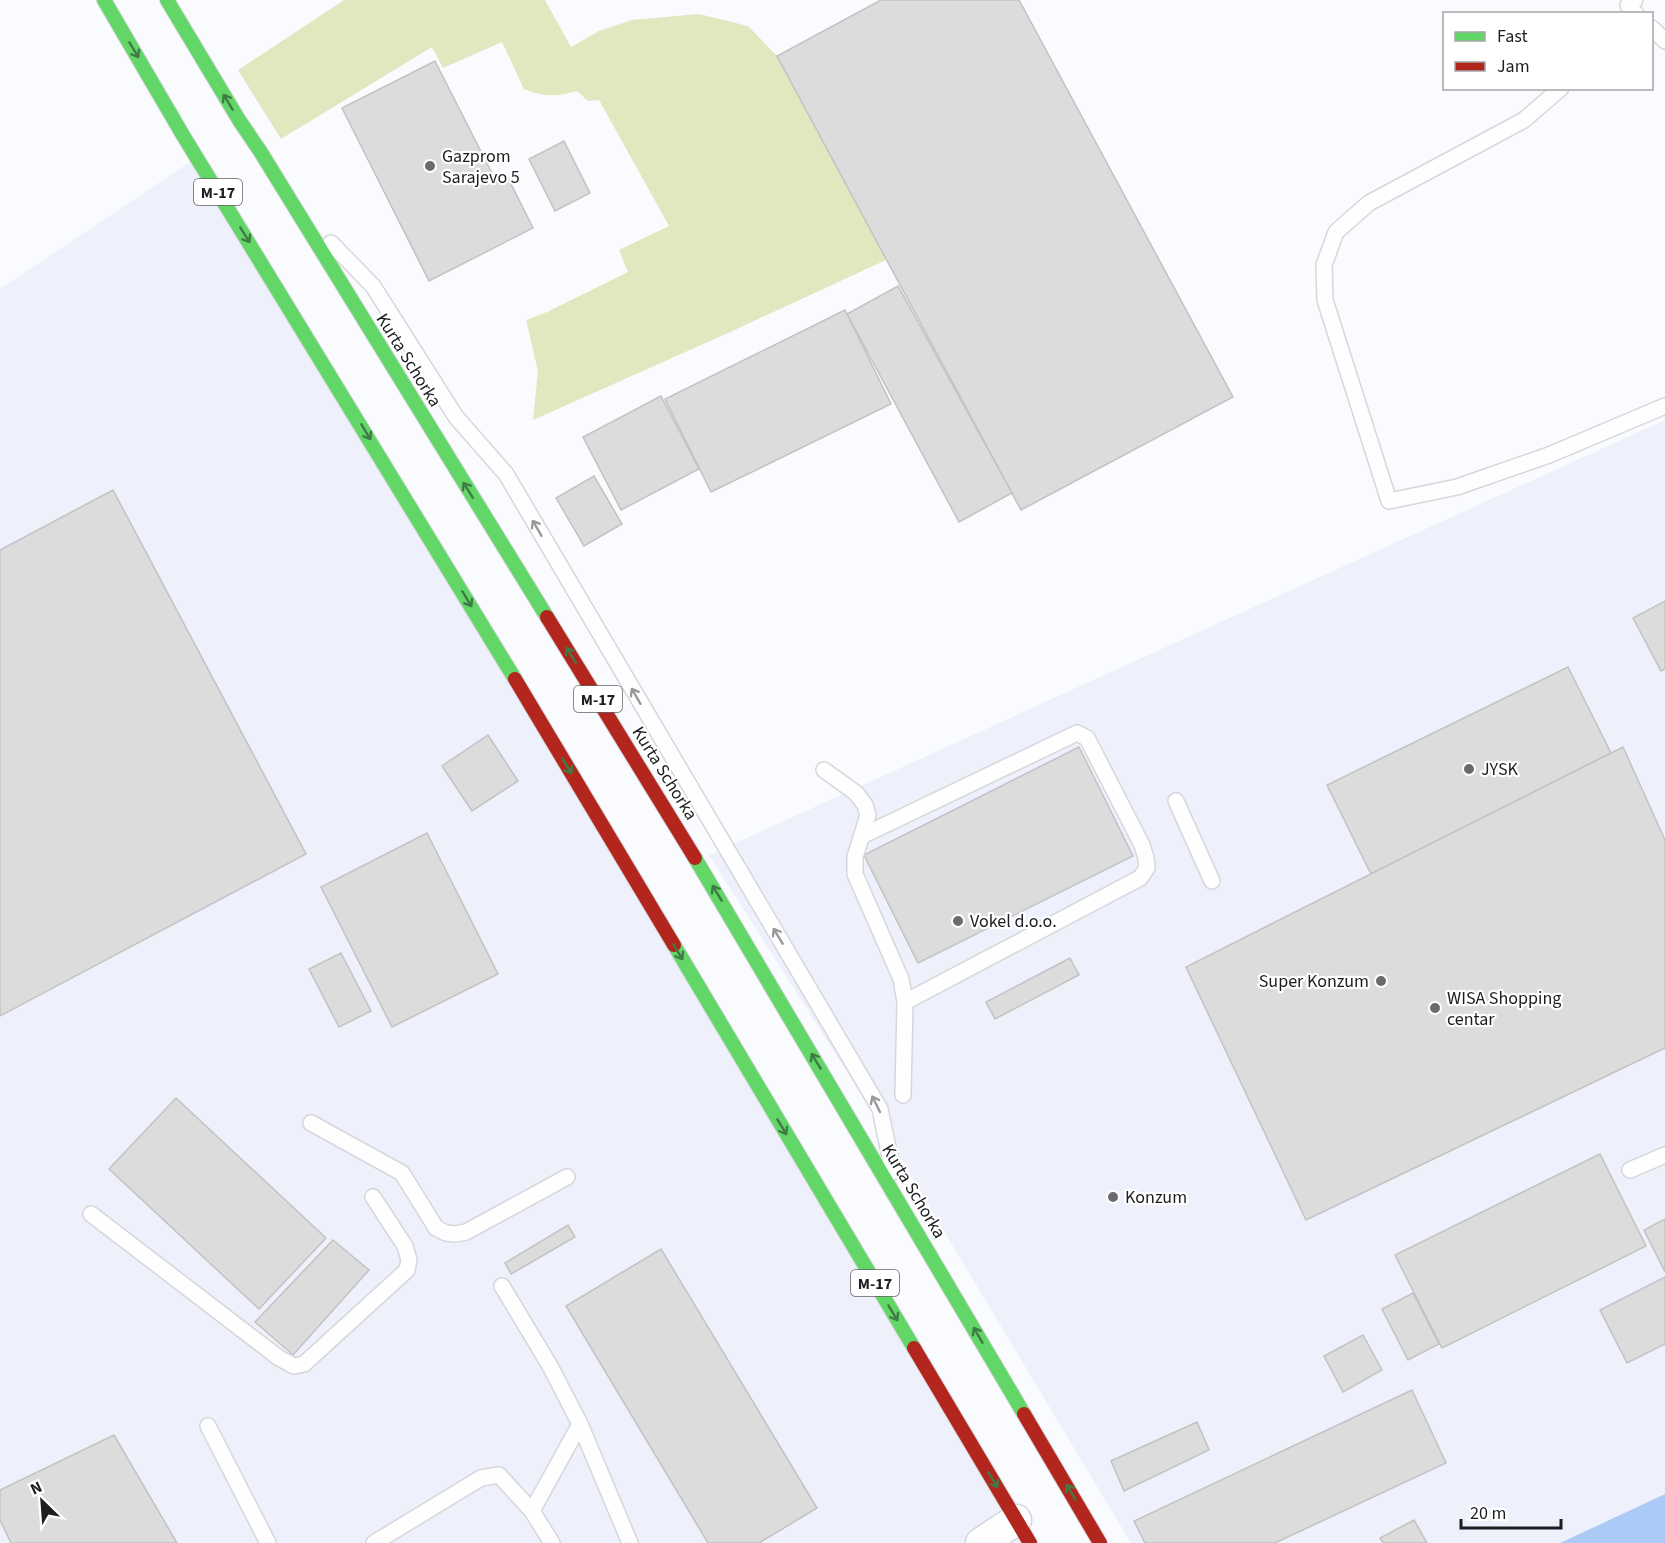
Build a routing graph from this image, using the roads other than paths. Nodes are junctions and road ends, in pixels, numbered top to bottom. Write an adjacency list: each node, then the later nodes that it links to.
1 (104, 0): 25 (main road, M-17, one-way to 25)
2 (167, 0): 6 (main road, Kurta Schorka / M-17, one-way to 2)
3 (1653, 29): 4 (lane)
4 (1665, 41)
5 (1559, 90): 7 (lane)
6 (290, 201): 19 (main road, Kurta Schorka / M-17, one-way to 6); 19 (lane, one-way to 6)
7 (1665, 406)
8 (824, 770): 10 (lane)
9 (1176, 801): 11 (lane)
10 (862, 836): 12 (lane); 12 (lane)
11 (1212, 881)
12 (905, 1002): 13 (lane)
13 (903, 1095)
14 (310, 1123): 17 (lane)
15 (1665, 1155): 16 (lane)
16 (1630, 1170)
17 (567, 1177)
18 (373, 1197): 20 (lane)
19 (900, 1202): 31 (main road, Kurta Schorka / M-17, one-way to 19)
20 (91, 1214)
21 (502, 1286): 22 (lane)
22 (579, 1424): 24 (lane); 29 (lane)
23 (208, 1426): 26 (lane)
24 (532, 1511): 27 (lane); 28 (lane)
25 (1024, 1532): 30 (street)
26 (268, 1543)
27 (374, 1543)
28 (552, 1543)
29 (630, 1543)
30 (981, 1543)
31 (1100, 1543)

